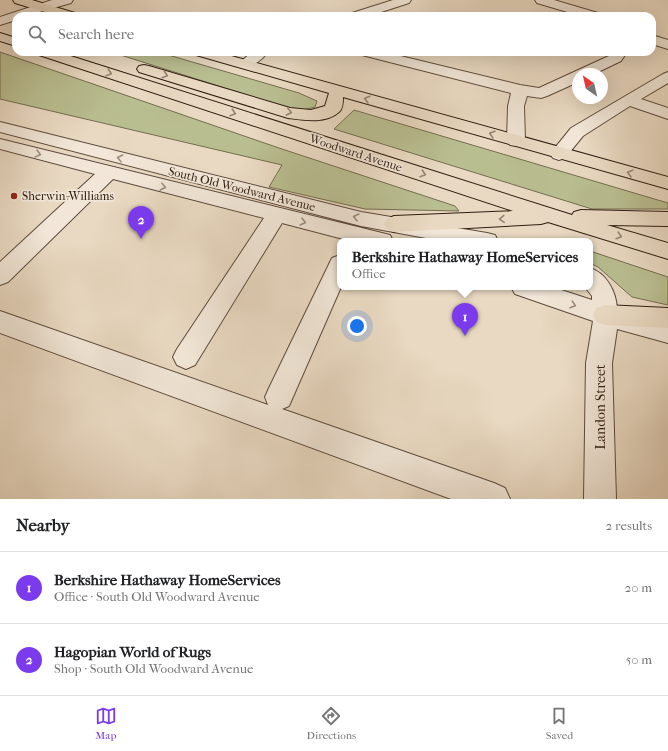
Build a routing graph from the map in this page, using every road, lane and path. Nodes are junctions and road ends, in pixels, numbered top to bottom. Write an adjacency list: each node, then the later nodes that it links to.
1 (19, 0): 5 (main road)
2 (67, 0): 5 (street)
3 (405, 0): 8 (street)
4 (546, 1): 9 (street); 10 (street)
5 (42, 4): 6 (street); 7 (main road)
6 (22, 12)
7 (61, 12)
8 (368, 12)
9 (544, 12)
10 (581, 12)
11 (12, 16): 12 (street)
12 (0, 21)
13 (0, 37): 15 (main road)
14 (656, 40): 16 (street)
15 (12, 41)
16 (668, 45)
17 (54, 56): 38 (main road, Woodward Avenue, one-way to 38)
18 (66, 56): 27 (main road, one-way to 27)
19 (216, 56): 23 (main road)
20 (256, 56): 23 (street)
21 (383, 56): 28 (street)
22 (617, 56): 24 (street)
23 (245, 64): 27 (main road)
24 (595, 68)
25 (668, 77): 29 (street)
26 (572, 79): 28 (street)
27 (337, 90): 32 (main road, one-way to 27)
28 (520, 90): 32 (street)
29 (628, 100): 30 (street); 34 (street)
30 (668, 114)
31 (0, 127): 40 (street, South Old Woodward Avenue, one-way to 31)
32 (516, 141): 34 (main road)
33 (0, 144): 35 (street, South Old Woodward Avenue, one-way to 35)
34 (559, 154): 36 (main road, one-way to 34)
35 (108, 172): 37 (street, South Old Woodward Avenue, one-way to 37); 45 (street)
36 (668, 184)
37 (277, 215): 41 (street, South Old Woodward Avenue, one-way to 41); 52 (street)
38 (555, 216): 39 (main road); 40 (main road, one-way to 40); 43 (main road, Woodward Avenue, one-way to 43)
39 (668, 219)
40 (388, 233): 41 (street, South Old Woodward Avenue); 42 (street, South Old Woodward Avenue)
41 (351, 238)
42 (450, 238)
43 (668, 251)
44 (337, 271): 53 (street)
45 (0, 276)
46 (593, 281): 48 (street)
47 (532, 290): 48 (street, one-way to 48)
48 (605, 314): 49 (main road); 51 (street); 55 (street, Landon Street)
49 (668, 318)
50 (0, 322): 54 (street)
51 (668, 332)
52 (186, 358)
53 (279, 397)
54 (494, 499)
55 (600, 499)

